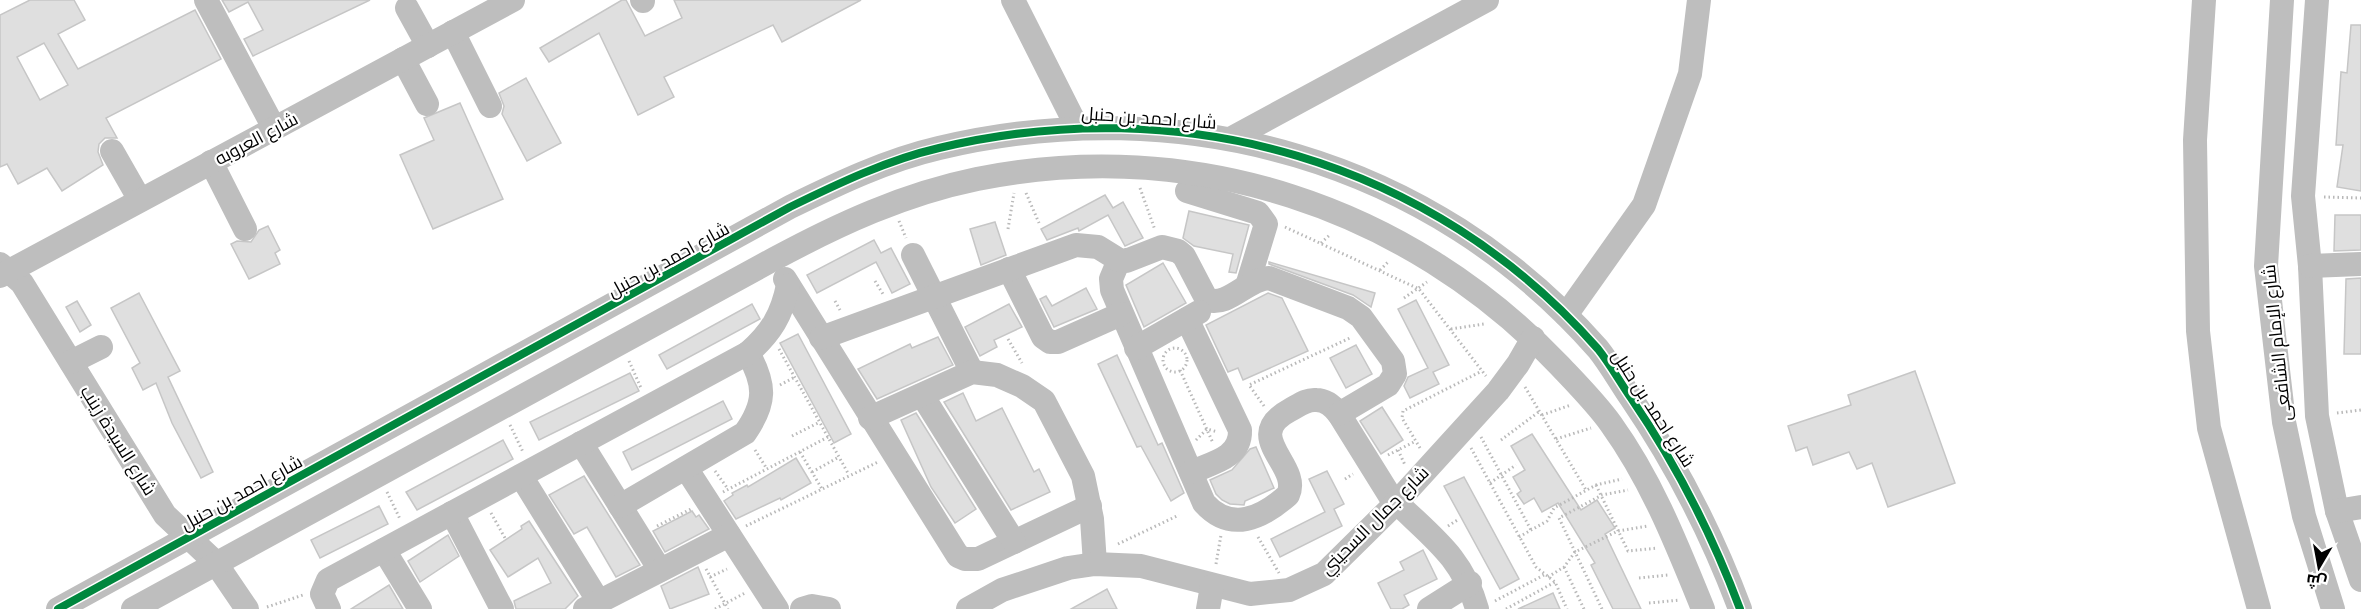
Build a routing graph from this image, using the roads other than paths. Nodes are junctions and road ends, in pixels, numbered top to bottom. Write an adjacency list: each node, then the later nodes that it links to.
1 (206, 0): 17 (street)
2 (513, 0): 10 (street, شارع العروبه)
3 (1013, 0): 15 (street)
4 (1486, 0): 18 (street)
5 (1699, 0): 37 (street)
6 (2204, 0): 86 (street)
7 (2282, 0): 87 (street, شارع الإمام الشافعى)
8 (2317, 0): 29 (street, شارع الإمام الشافعى)
9 (407, 8): 11 (street)
10 (453, 32): 11 (street, شارع العروبه); 14 (street)
11 (428, 46): 12 (street, شارع العروبه)
12 (403, 59): 13 (street); 17 (street, شارع العروبه)
13 (427, 104)
14 (490, 106)
15 (1077, 127): 16 (street, شارع احمد بن حنبل); 61 (street, شارع احمد بن حنبل)
16 (1105, 127): 18 (street, شارع احمد بن حنبل); 21 (street)
17 (274, 128): 20 (street, شارع العروبه)
18 (1232, 138): 37 (street, شارع احمد بن حنبل)
19 (112, 152): 23 (street)
20 (211, 162): 23 (street, شارع العروبه); 24 (street)
21 (1105, 167): 26 (street); 40 (street)
22 (1187, 190): 33 (street)
23 (140, 201): 31 (street, شارع العروبه)
24 (245, 228)
25 (913, 255): 34 (street)
26 (774, 258): 32 (street); 65 (street)
27 (1119, 260): 30 (street); 35 (street); 36 (street)
28 (2361, 264): 29 (street)
29 (2310, 266): 58 (street, شارع الإمام الشافعى)
30 (1009, 268): 34 (street); 36 (street)
31 (3, 270): 44 (street, شارع السيدة زينب)
32 (788, 285): 39 (street); 43 (street)
33 (1247, 286): 35 (street); 49 (street)
34 (934, 297): 39 (street); 45 (street)
35 (1220, 301): 38 (street)
36 (1121, 314): 42 (street)
37 (1566, 315): 69 (street, شارع احمد بن حنبل)
38 (1186, 320): 42 (street); 52 (street)
39 (821, 338): 50 (street)
40 (1533, 338): 46 (street); 47 (street, شارع جمال السحيني)
41 (101, 346): 44 (street)
42 (1136, 348): 52 (street)
43 (747, 353): 51 (street); 53 (street)
44 (71, 362): 61 (street, شارع السيدة زينب)
45 (972, 372): 48 (street); 57 (street)
46 (1569, 376): 47 (street); 70 (street)
47 (1507, 381): 55 (street, شارع جمال السحيني)
48 (922, 395): 50 (street); 62 (street)
49 (1339, 414): 52 (street); 55 (street)
50 (870, 418): 62 (street)
51 (581, 443): 54 (street); 56 (street)
52 (1187, 462)
53 (686, 468): 56 (street); 60 (street)
54 (526, 473): 59 (street); 73 (street)
55 (1396, 503): 68 (street); 71 (street, شارع جمال السحيني)
56 (620, 506): 66 (street)
57 (1089, 506): 62 (street); 64 (street)
58 (2349, 509): 67 (street, شارع الإمام الشافعى)
59 (452, 513): 63 (street); 76 (street)
60 (729, 535): 66 (street); 80 (street)
61 (188, 538): 65 (street, شارع السيدة زينب); 77 (street, شارع احمد بن حنبل)
62 (1014, 542)
63 (384, 550): 72 (street); 79 (street)
64 (1095, 559): 71 (street, شارع جمال السحيني); 83 (street, شارع جمال السحيني)
65 (215, 562): 75 (street); 78 (street, شارع السيدة زينب)
66 (660, 570): 73 (street)
67 (2361, 580)
68 (1470, 583): 74 (street); 84 (street)
69 (1731, 586): 70 (street); 85 (street, شارع احمد بن حنبل)
70 (1696, 591)
71 (1210, 597)
72 (325, 599)
73 (607, 603)
74 (1484, 606)
75 (143, 607)
76 (497, 607)
77 (58, 609)
78 (247, 609)
79 (420, 609)
80 (777, 609)
81 (802, 609): 82 (street)
82 (829, 609)
83 (968, 609)
84 (1429, 609)
85 (1740, 609)
86 (2259, 609)
87 (2333, 609)

